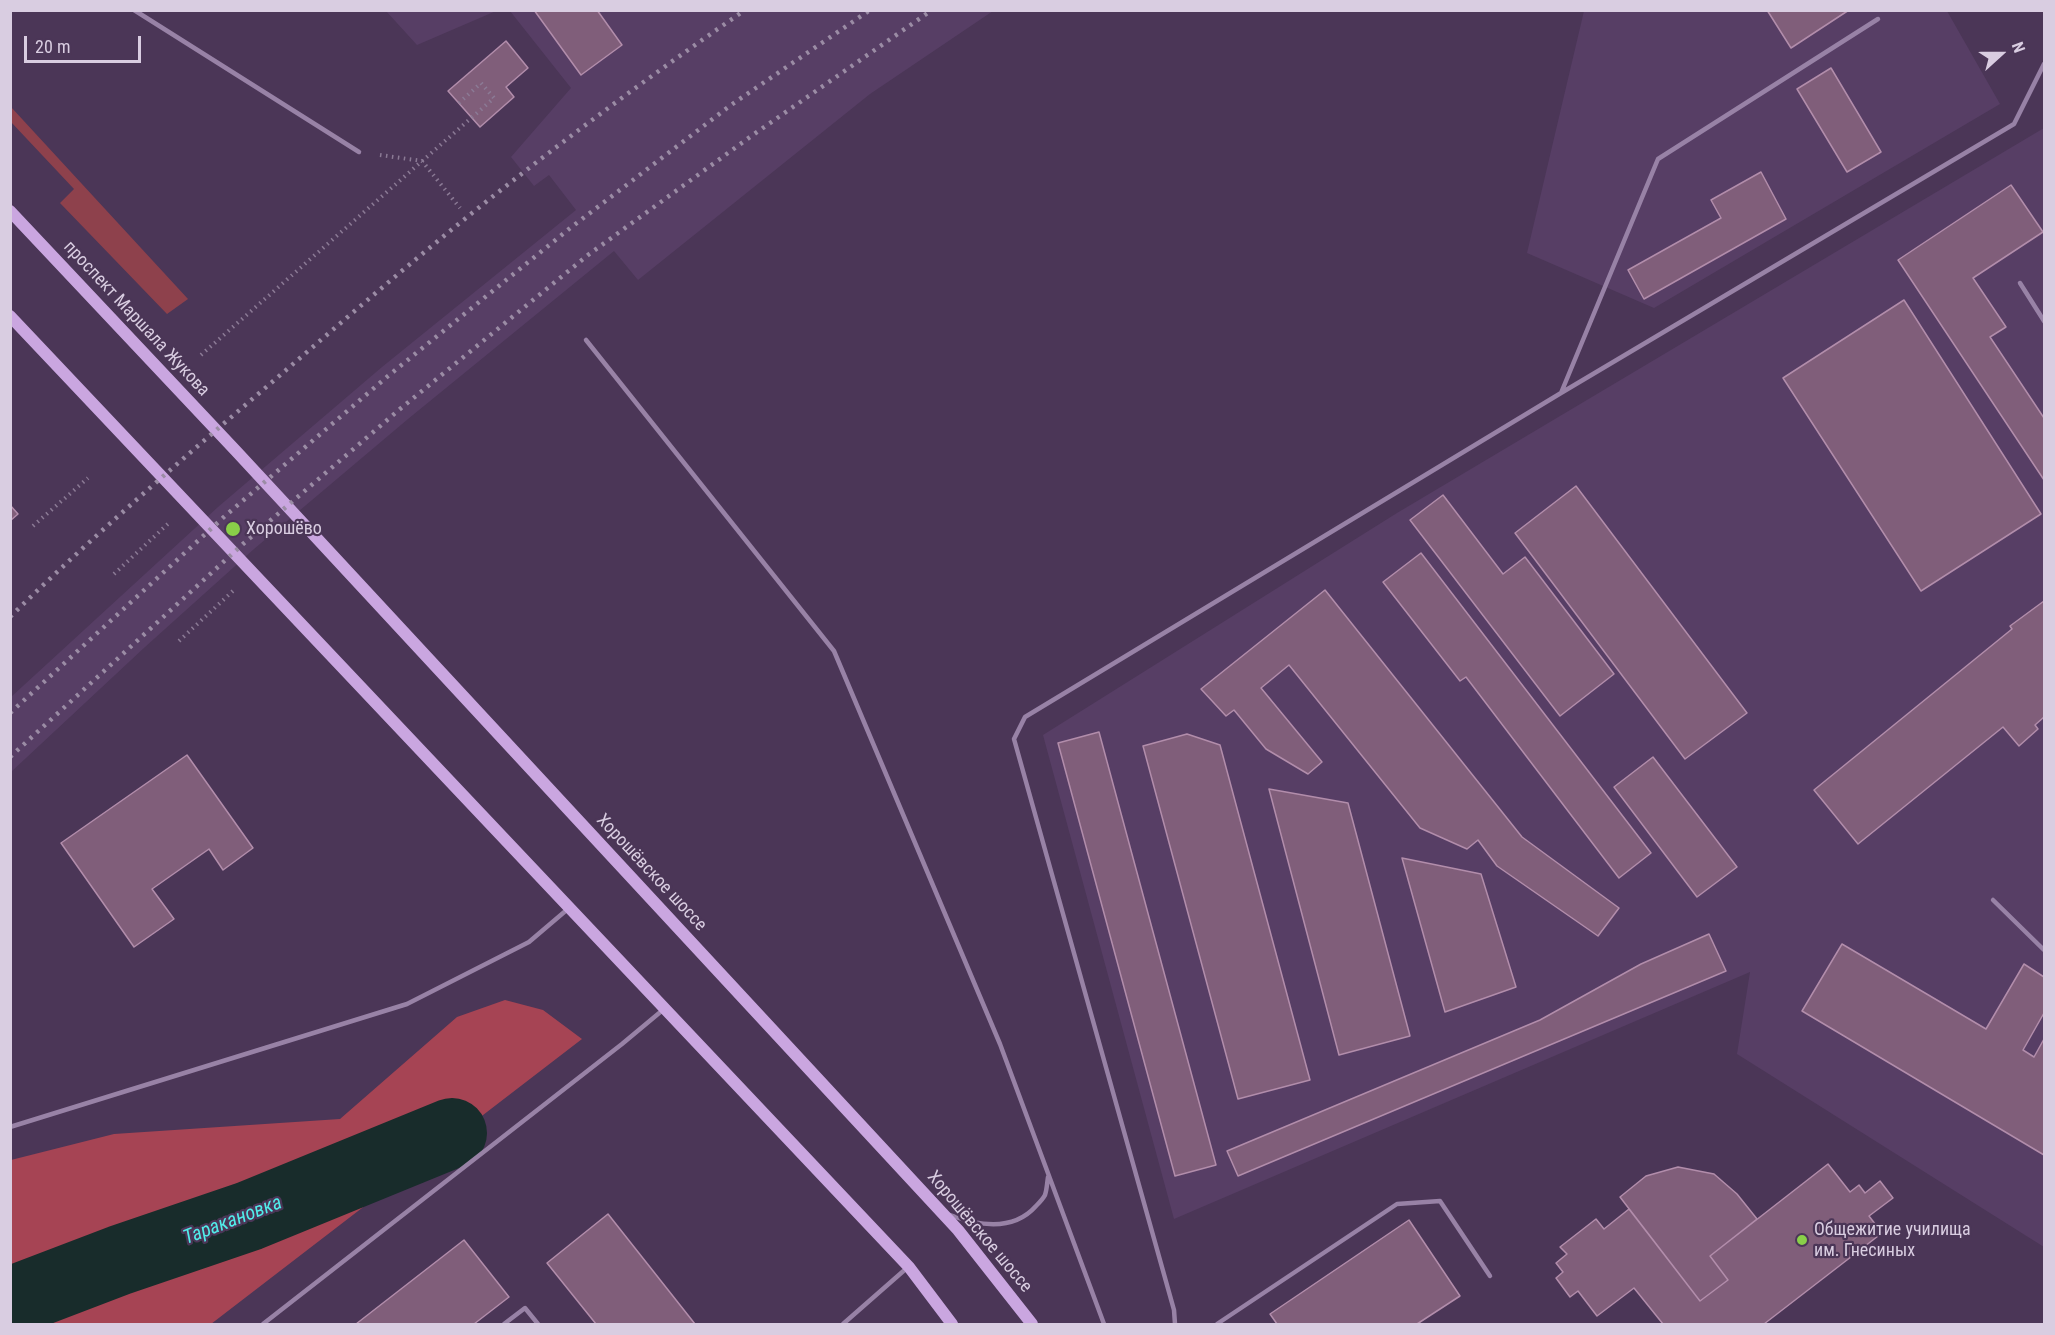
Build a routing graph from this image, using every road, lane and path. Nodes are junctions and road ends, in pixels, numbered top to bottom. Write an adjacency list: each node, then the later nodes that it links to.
1 (134, 10): 5 (lane)
2 (1878, 19): 14 (lane)
3 (2044, 64): 14 (lane)
4 (459, 103): 6 (path)
5 (359, 152): 6 (path)
6 (422, 162): 7 (path); 13 (path)
7 (460, 208)
8 (10, 212): 15 (main road, проспект Маршала Жукова)
9 (2020, 283): 11 (lane)
10 (10, 316): 23 (main road)
11 (2044, 321)
12 (586, 340): 27 (lane)
13 (201, 355)
14 (1561, 393): 38 (lane)
15 (236, 451): 28 (main road, Хорошёвское шоссе)
16 (88, 478): 18 (path)
17 (178, 515): 19 (path)
18 (33, 526)
19 (114, 573)
20 (238, 585): 21 (path)
21 (179, 641)
22 (1993, 900): 24 (lane)
23 (569, 908): 25 (main road); 26 (lane)
24 (2044, 950)
25 (666, 1008): 29 (main road); 31 (lane)
26 (10, 1127)
27 (1048, 1174): 28 (lane); 37 (lane)
28 (941, 1212): 36 (main road, Хорошёвское шоссе)
29 (909, 1267): 34 (lane); 35 (main road)
30 (1490, 1276): 39 (lane)
31 (262, 1324)
32 (504, 1324): 33 (lane)
33 (538, 1324)
34 (843, 1324)
35 (952, 1324)
36 (1032, 1324)
37 (1104, 1324)
38 (1175, 1324)
39 (1217, 1324)

